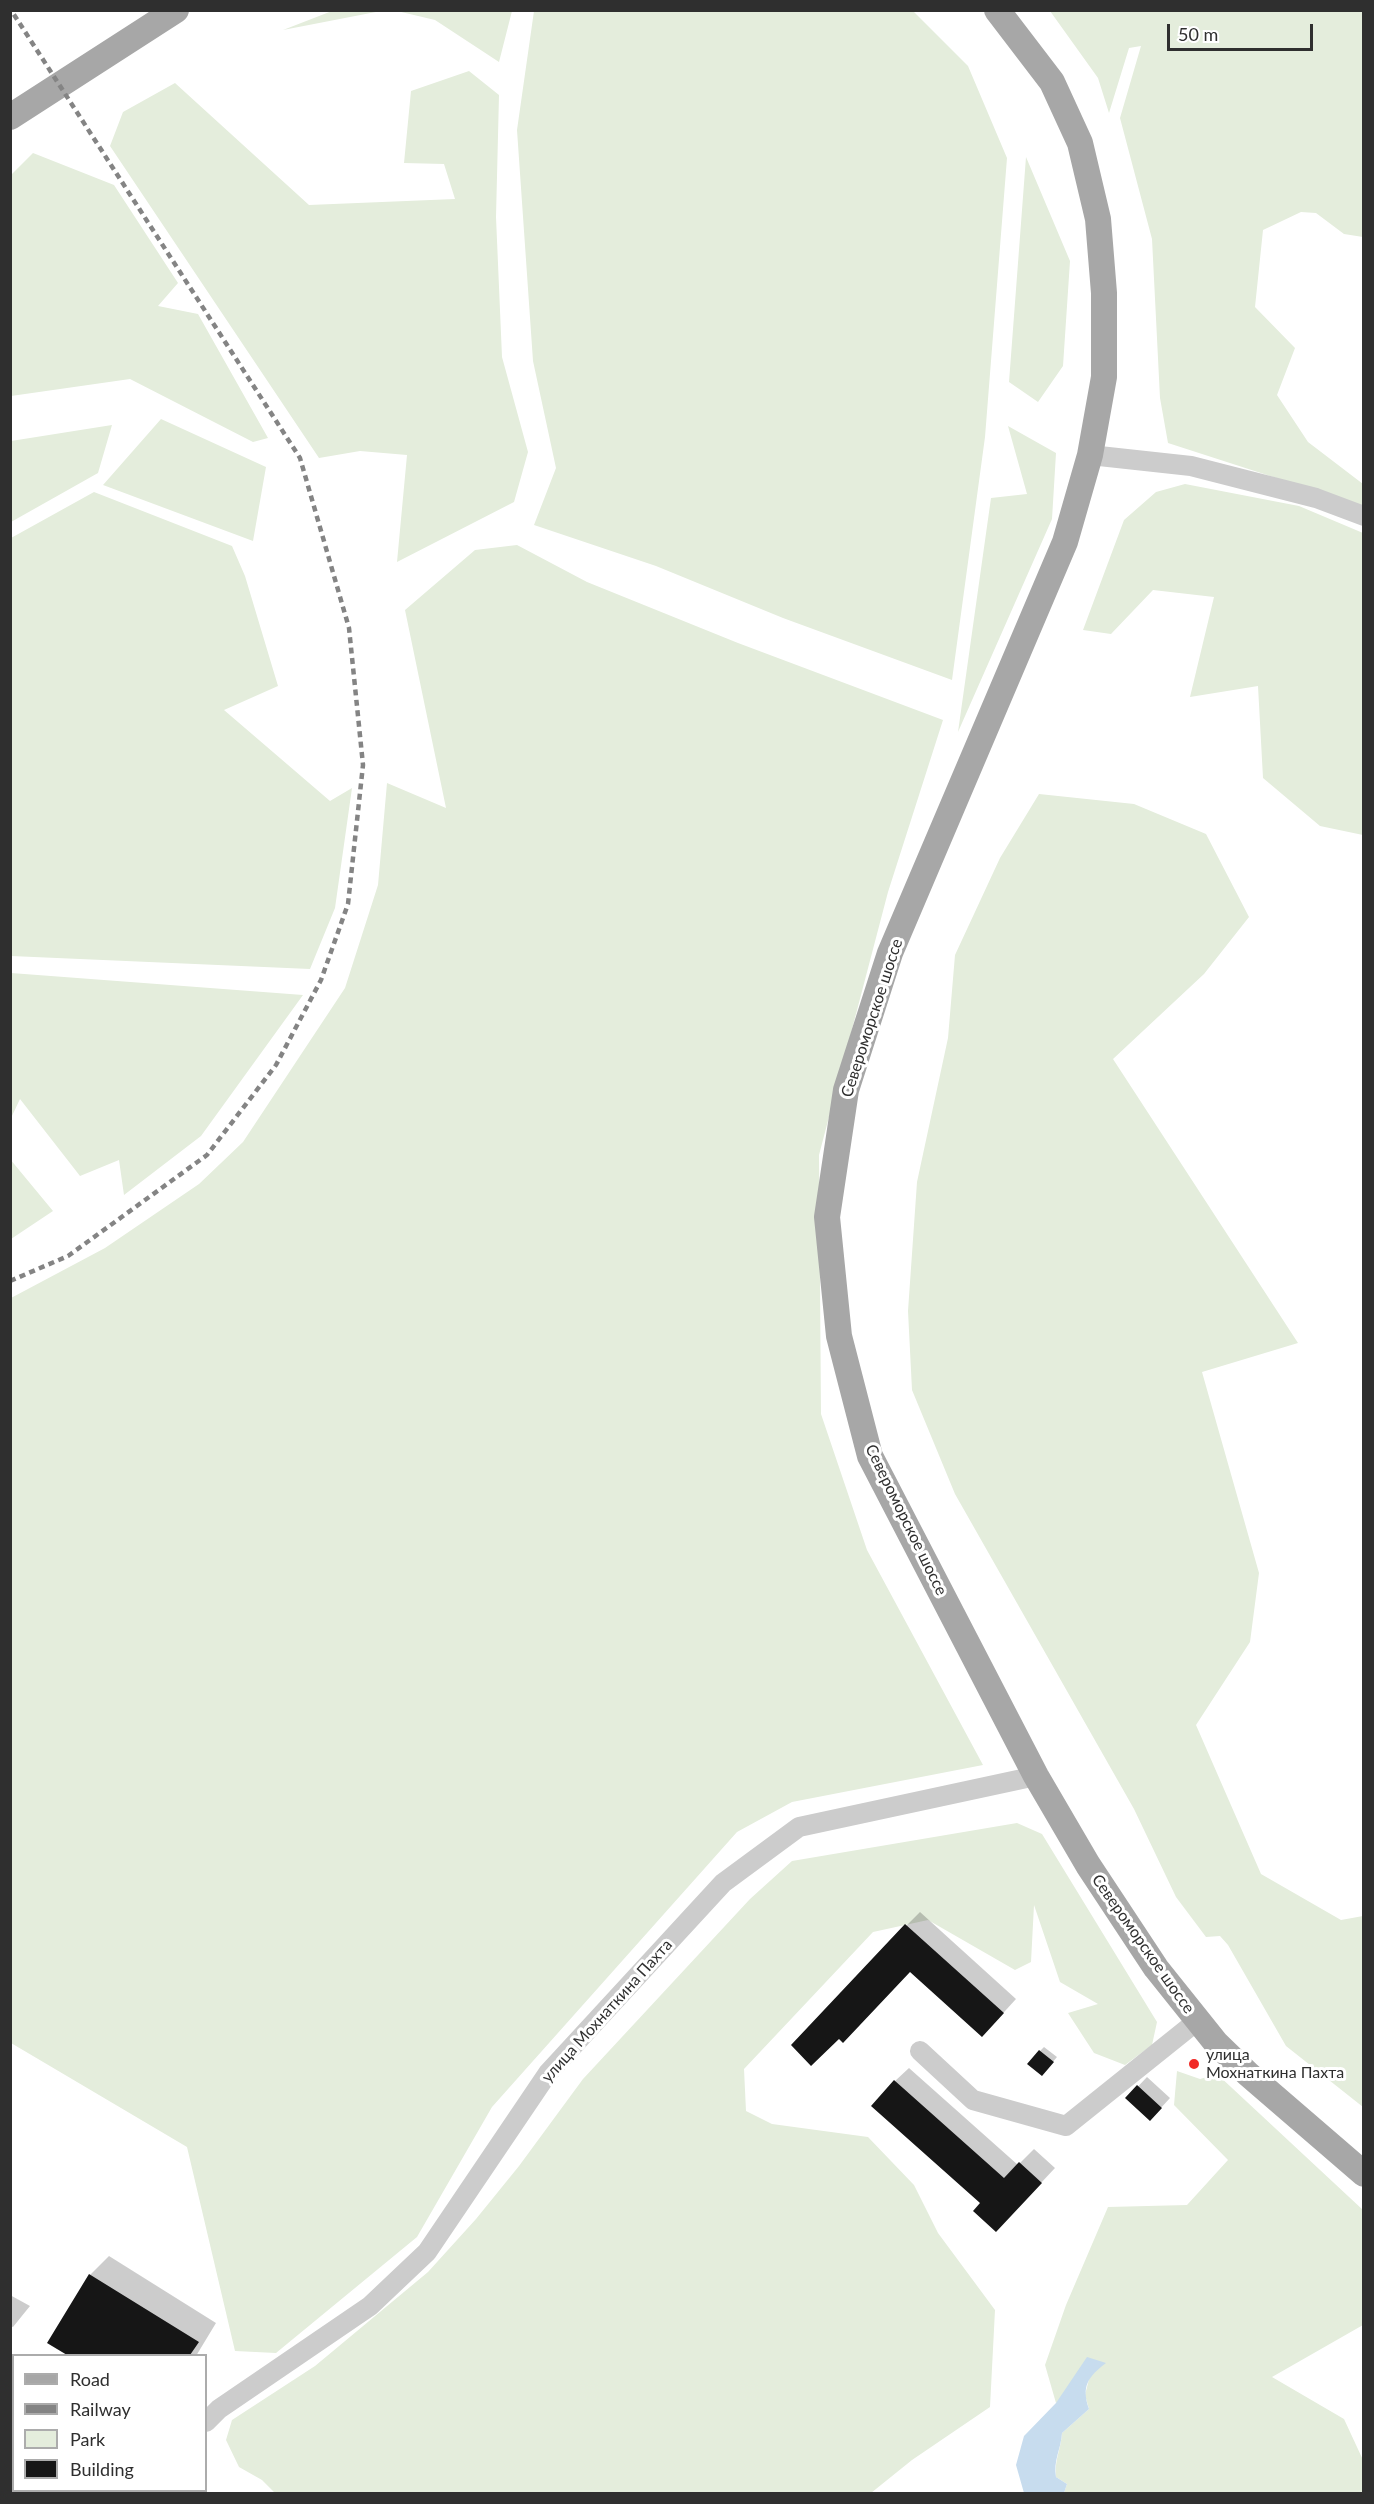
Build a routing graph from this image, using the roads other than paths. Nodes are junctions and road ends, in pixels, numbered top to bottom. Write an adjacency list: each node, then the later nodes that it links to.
1 (176, 10): 3 (main road)
2 (997, 10): 4 (main road, Североморское шоссе)
3 (10, 117)
4 (1090, 455): 5 (street); 6 (main road, Североморское шоссе)
5 (1364, 516)
6 (1036, 1776): 7 (main road, Североморское шоссе); 10 (street, улица Мохнаткина Пахта)
7 (1197, 2021): 8 (street); 9 (main road, Североморское шоссе)
8 (921, 2051)
9 (1364, 2174)
10 (207, 2420)

